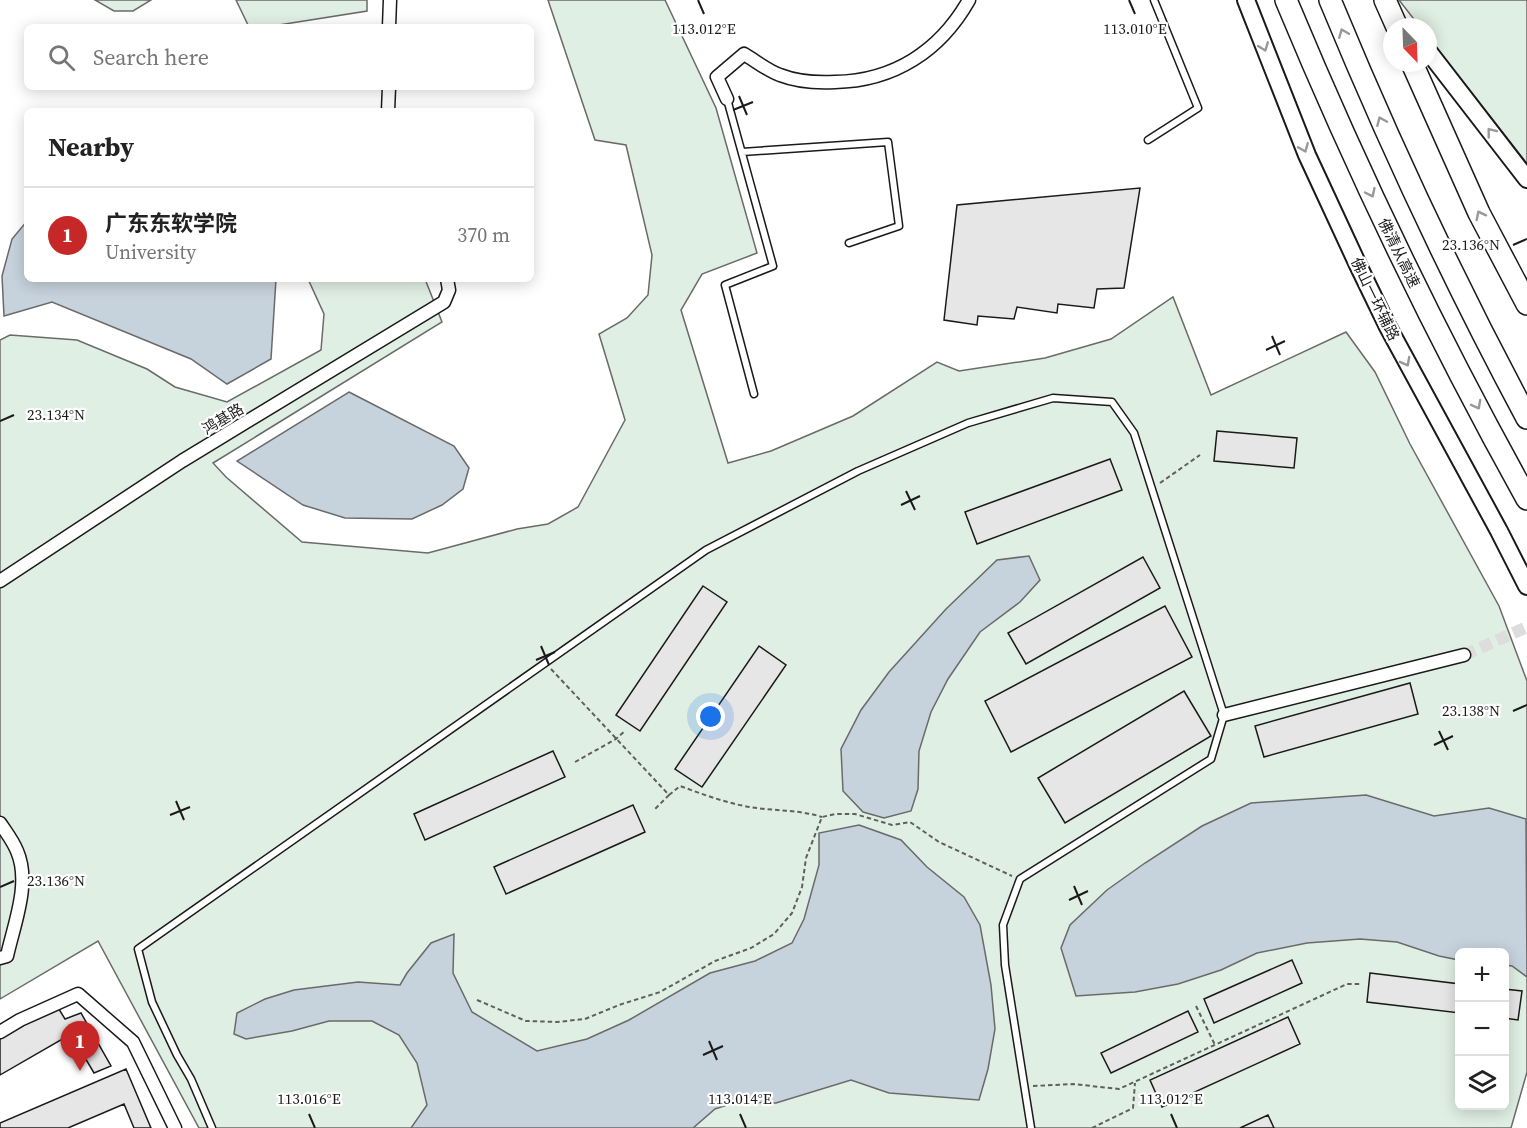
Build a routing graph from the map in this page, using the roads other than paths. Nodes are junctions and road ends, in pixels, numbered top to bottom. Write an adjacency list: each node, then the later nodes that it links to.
1 (390, 0): 10 (street)
2 (969, 0): 14 (street)
3 (1154, 0): 16 (lane)
4 (1246, 0): 28 (main road, 佛山一环辅路, one-way to 28)
5 (1286, 0): 26 (highway, 佛清从高速, one-way to 26)
6 (1330, 0): 21 (highway, one-way to 6)
7 (1387, 0): 8 (highway); 9 (main road)
8 (1394, 18)
9 (1402, 18)
10 (389, 24)
11 (1437, 63): 18 (main road, one-way to 11)
12 (1416, 72): 22 (highway, one-way to 12)
13 (389, 90): 15 (street)
14 (727, 99): 17 (lane)
15 (388, 108)
16 (1148, 140)
17 (742, 152): 19 (lane); 23 (lane)
18 (1527, 179)
19 (849, 243)
20 (448, 282): 27 (street, 鸿基路)
21 (1457, 282): 24 (highway); 25 (highway)
22 (1527, 304)
23 (754, 394)
24 (1527, 400)
25 (1527, 418)
26 (1527, 499)
27 (0, 581)
28 (1527, 586)
29 (1464, 655): 30 (street)
30 (1224, 715): 35 (lane); 36 (lane)
31 (0, 823): 32 (street)
32 (0, 958)
33 (0, 1032): 34 (street)
34 (175, 1128)
35 (212, 1128)
36 (1031, 1128)

